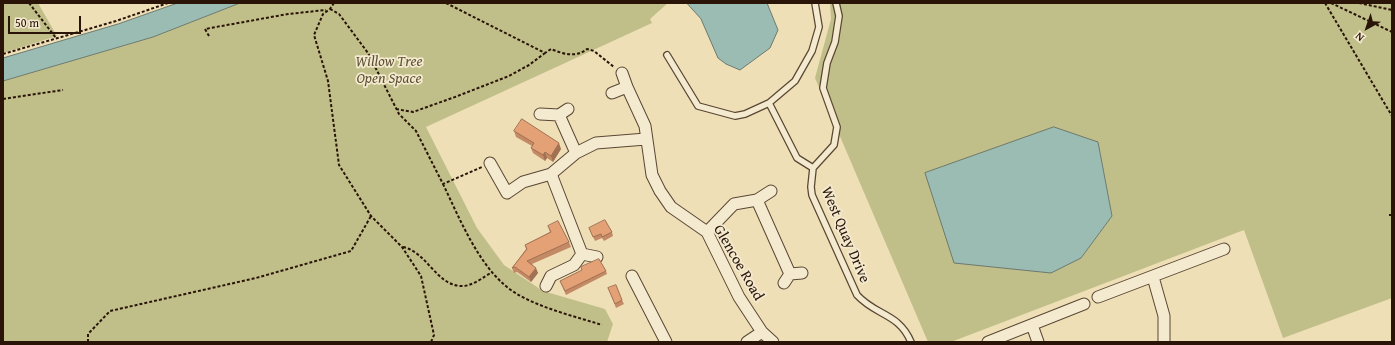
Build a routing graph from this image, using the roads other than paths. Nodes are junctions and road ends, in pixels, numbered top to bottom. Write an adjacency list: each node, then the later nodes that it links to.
1 (815, 3): 7 (lane)
2 (836, 3): 14 (lane)
3 (667, 55): 7 (lane)
4 (622, 73): 5 (street, Glencoe Road)
5 (627, 87): 6 (street); 11 (street, Glencoe Road)
6 (612, 93)
7 (769, 103): 14 (lane)
8 (568, 109): 10 (street)
9 (540, 114): 10 (street)
10 (559, 115): 12 (street)
11 (646, 139): 12 (street); 18 (street, Glencoe Road)
12 (576, 153): 15 (street)
13 (490, 163): 15 (street)
14 (813, 168): 33 (lane, West Quay Drive)
15 (551, 174): 20 (street)
16 (771, 191): 17 (street)
17 (757, 200): 18 (street); 22 (street)
18 (707, 232): 29 (street, Glencoe Road)
19 (1224, 249): 24 (street)
20 (582, 254): 21 (street); 25 (street)
21 (597, 257)
22 (802, 273)
23 (632, 276): 30 (street)
24 (1153, 277): 26 (street); 36 (street)
25 (546, 286)
26 (1098, 297)
27 (1084, 304): 28 (street)
28 (1032, 324): 34 (street); 35 (street)
29 (762, 332): 31 (street); 32 (street, Glencoe Road)
30 (666, 342)
31 (747, 342)
32 (773, 342)
33 (911, 342)
34 (988, 342)
35 (1038, 342)
36 (1164, 342)

